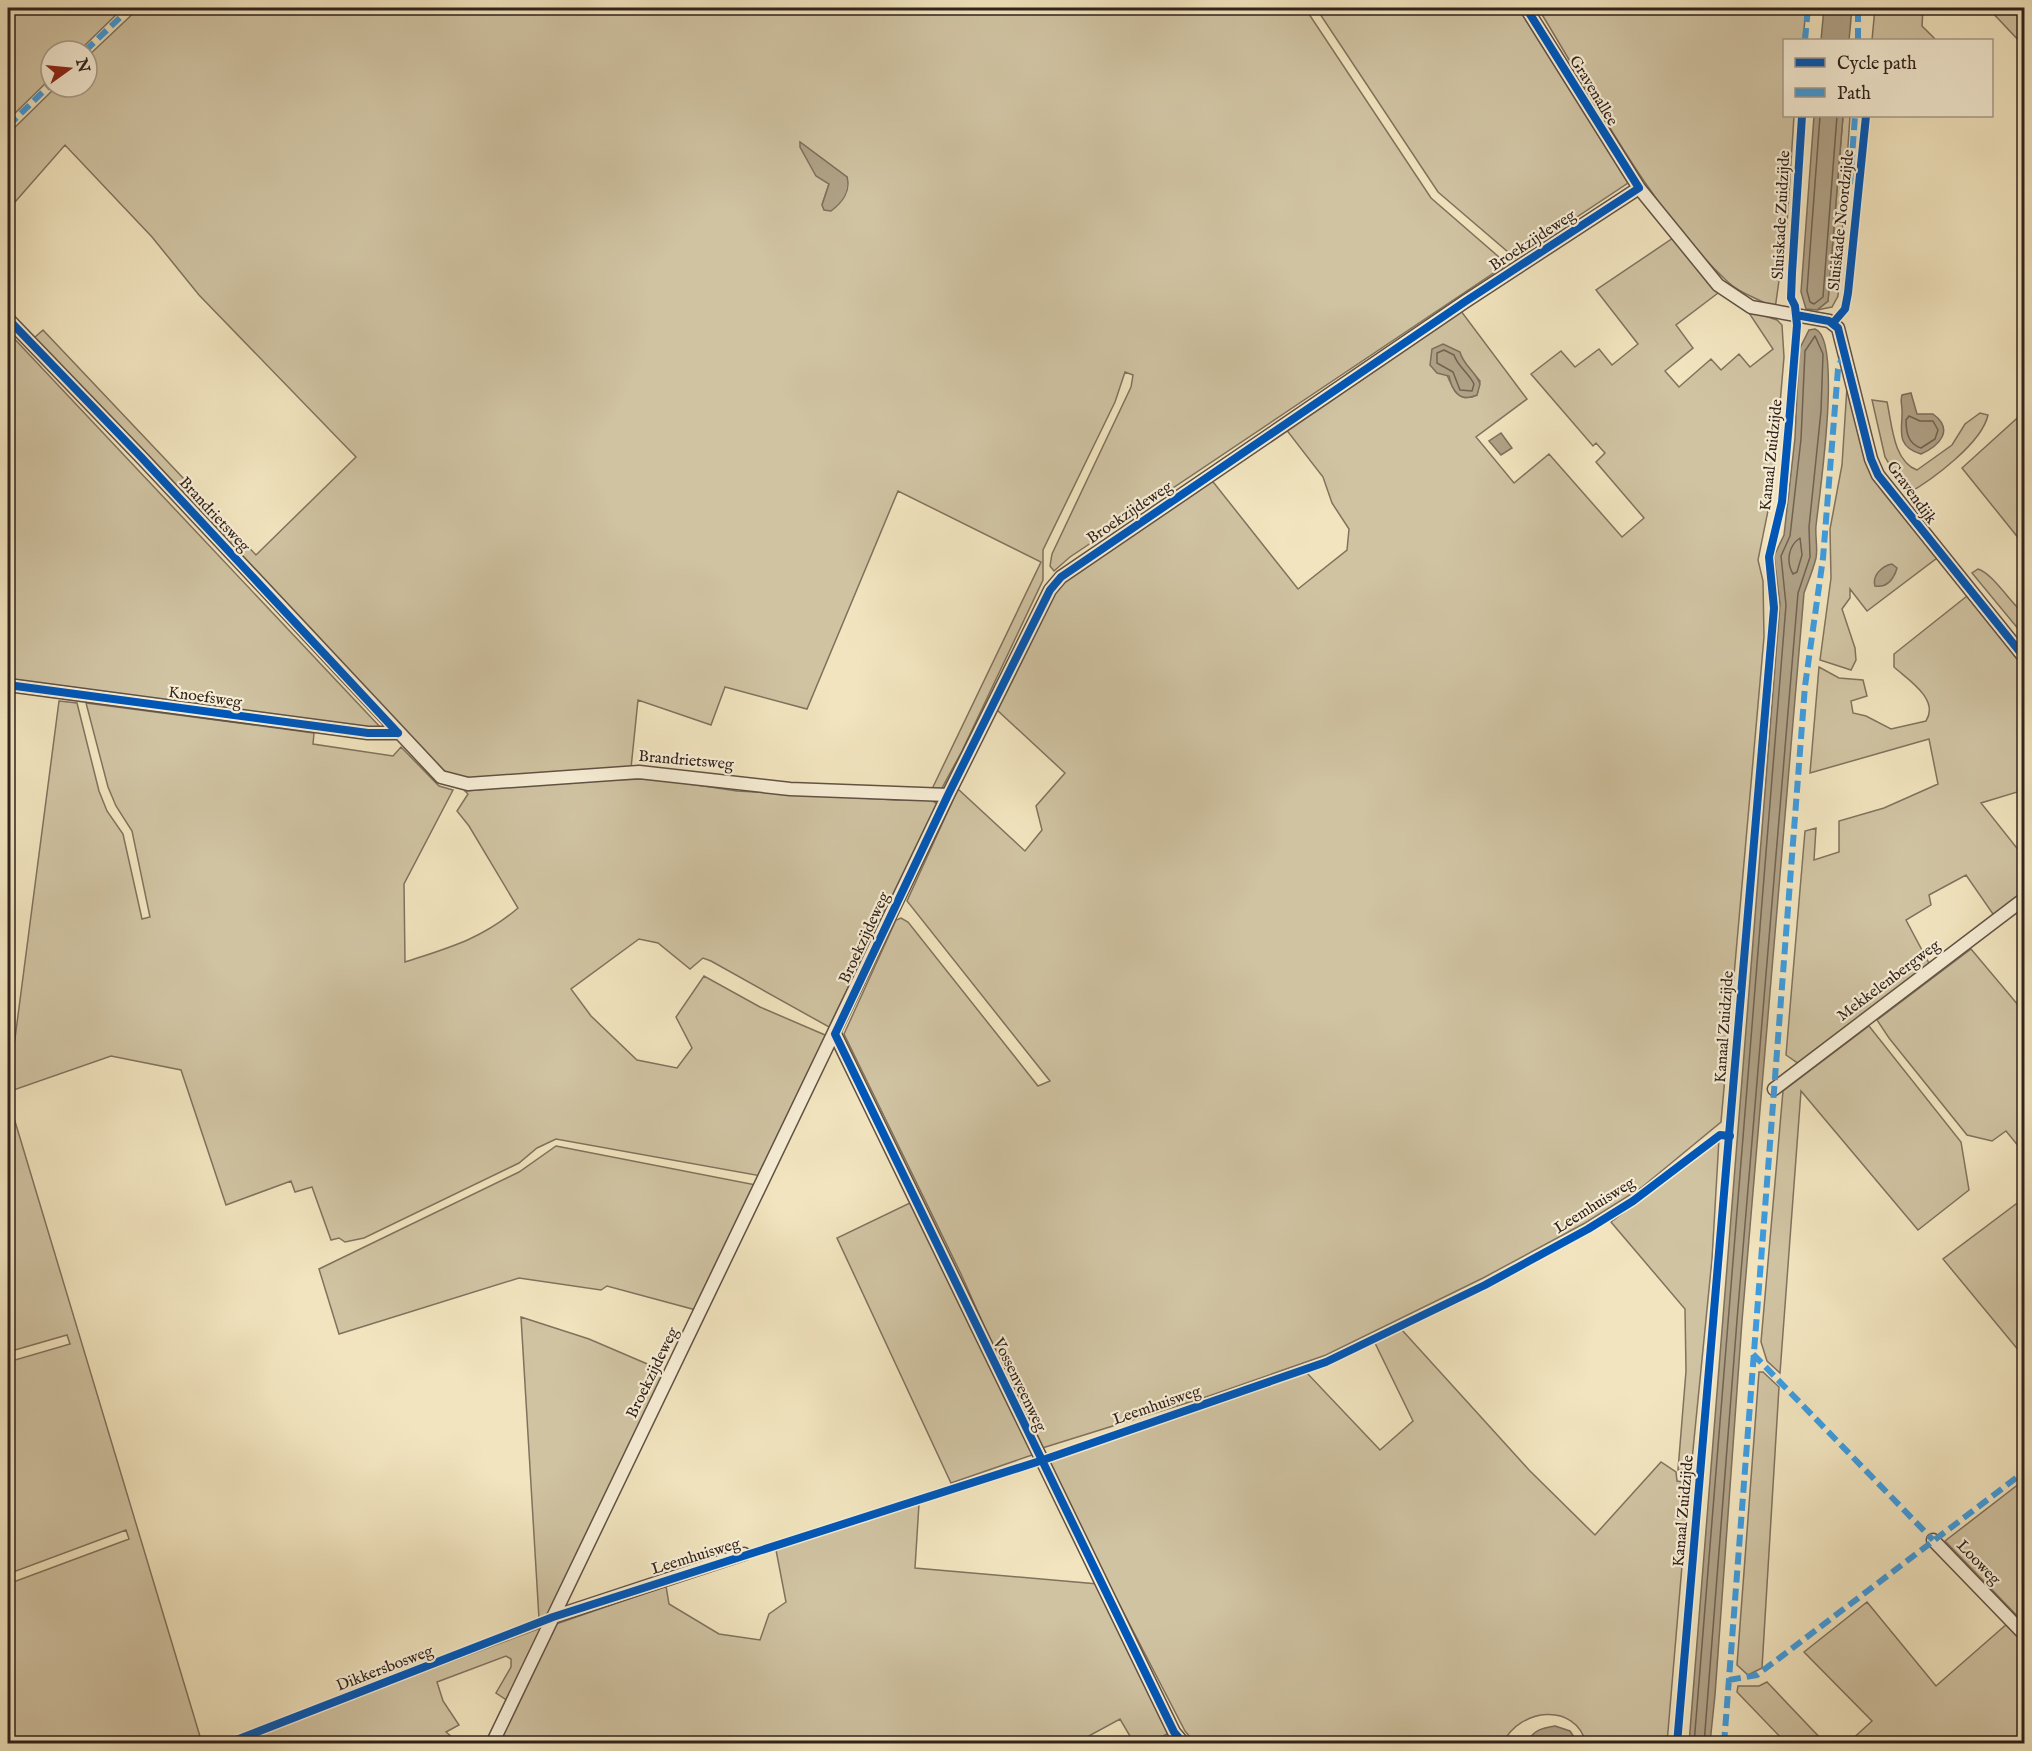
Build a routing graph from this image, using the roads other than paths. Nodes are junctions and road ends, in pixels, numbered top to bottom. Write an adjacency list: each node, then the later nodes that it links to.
1 (1526, 8): 2 (street, Gravenallee)
2 (1639, 188): 4 (street, Gravendijk); 7 (street, Broekzijdeweg)
3 (8, 319): 6 (street, Brandrietsweg)
4 (2025, 657)
5 (8, 685): 6 (street, Knoefsweg)
6 (399, 733): 7 (street, Brandrietsweg)
7 (948, 795): 9 (street, Broekzijdeweg)
8 (2025, 899): 10 (street, Mekkelenbergweg)
9 (835, 1034): 13 (street, Broekzijdeweg); 16 (street, Vossenveenweg)
10 (1774, 1089)
11 (1933, 1540): 14 (street, Looweg)
12 (744, 1554): 13 (street, Leemhuisweg)
13 (553, 1617): 15 (street, Broekzijdeweg)
14 (2025, 1634)
15 (492, 1743)
16 (1184, 1743)

